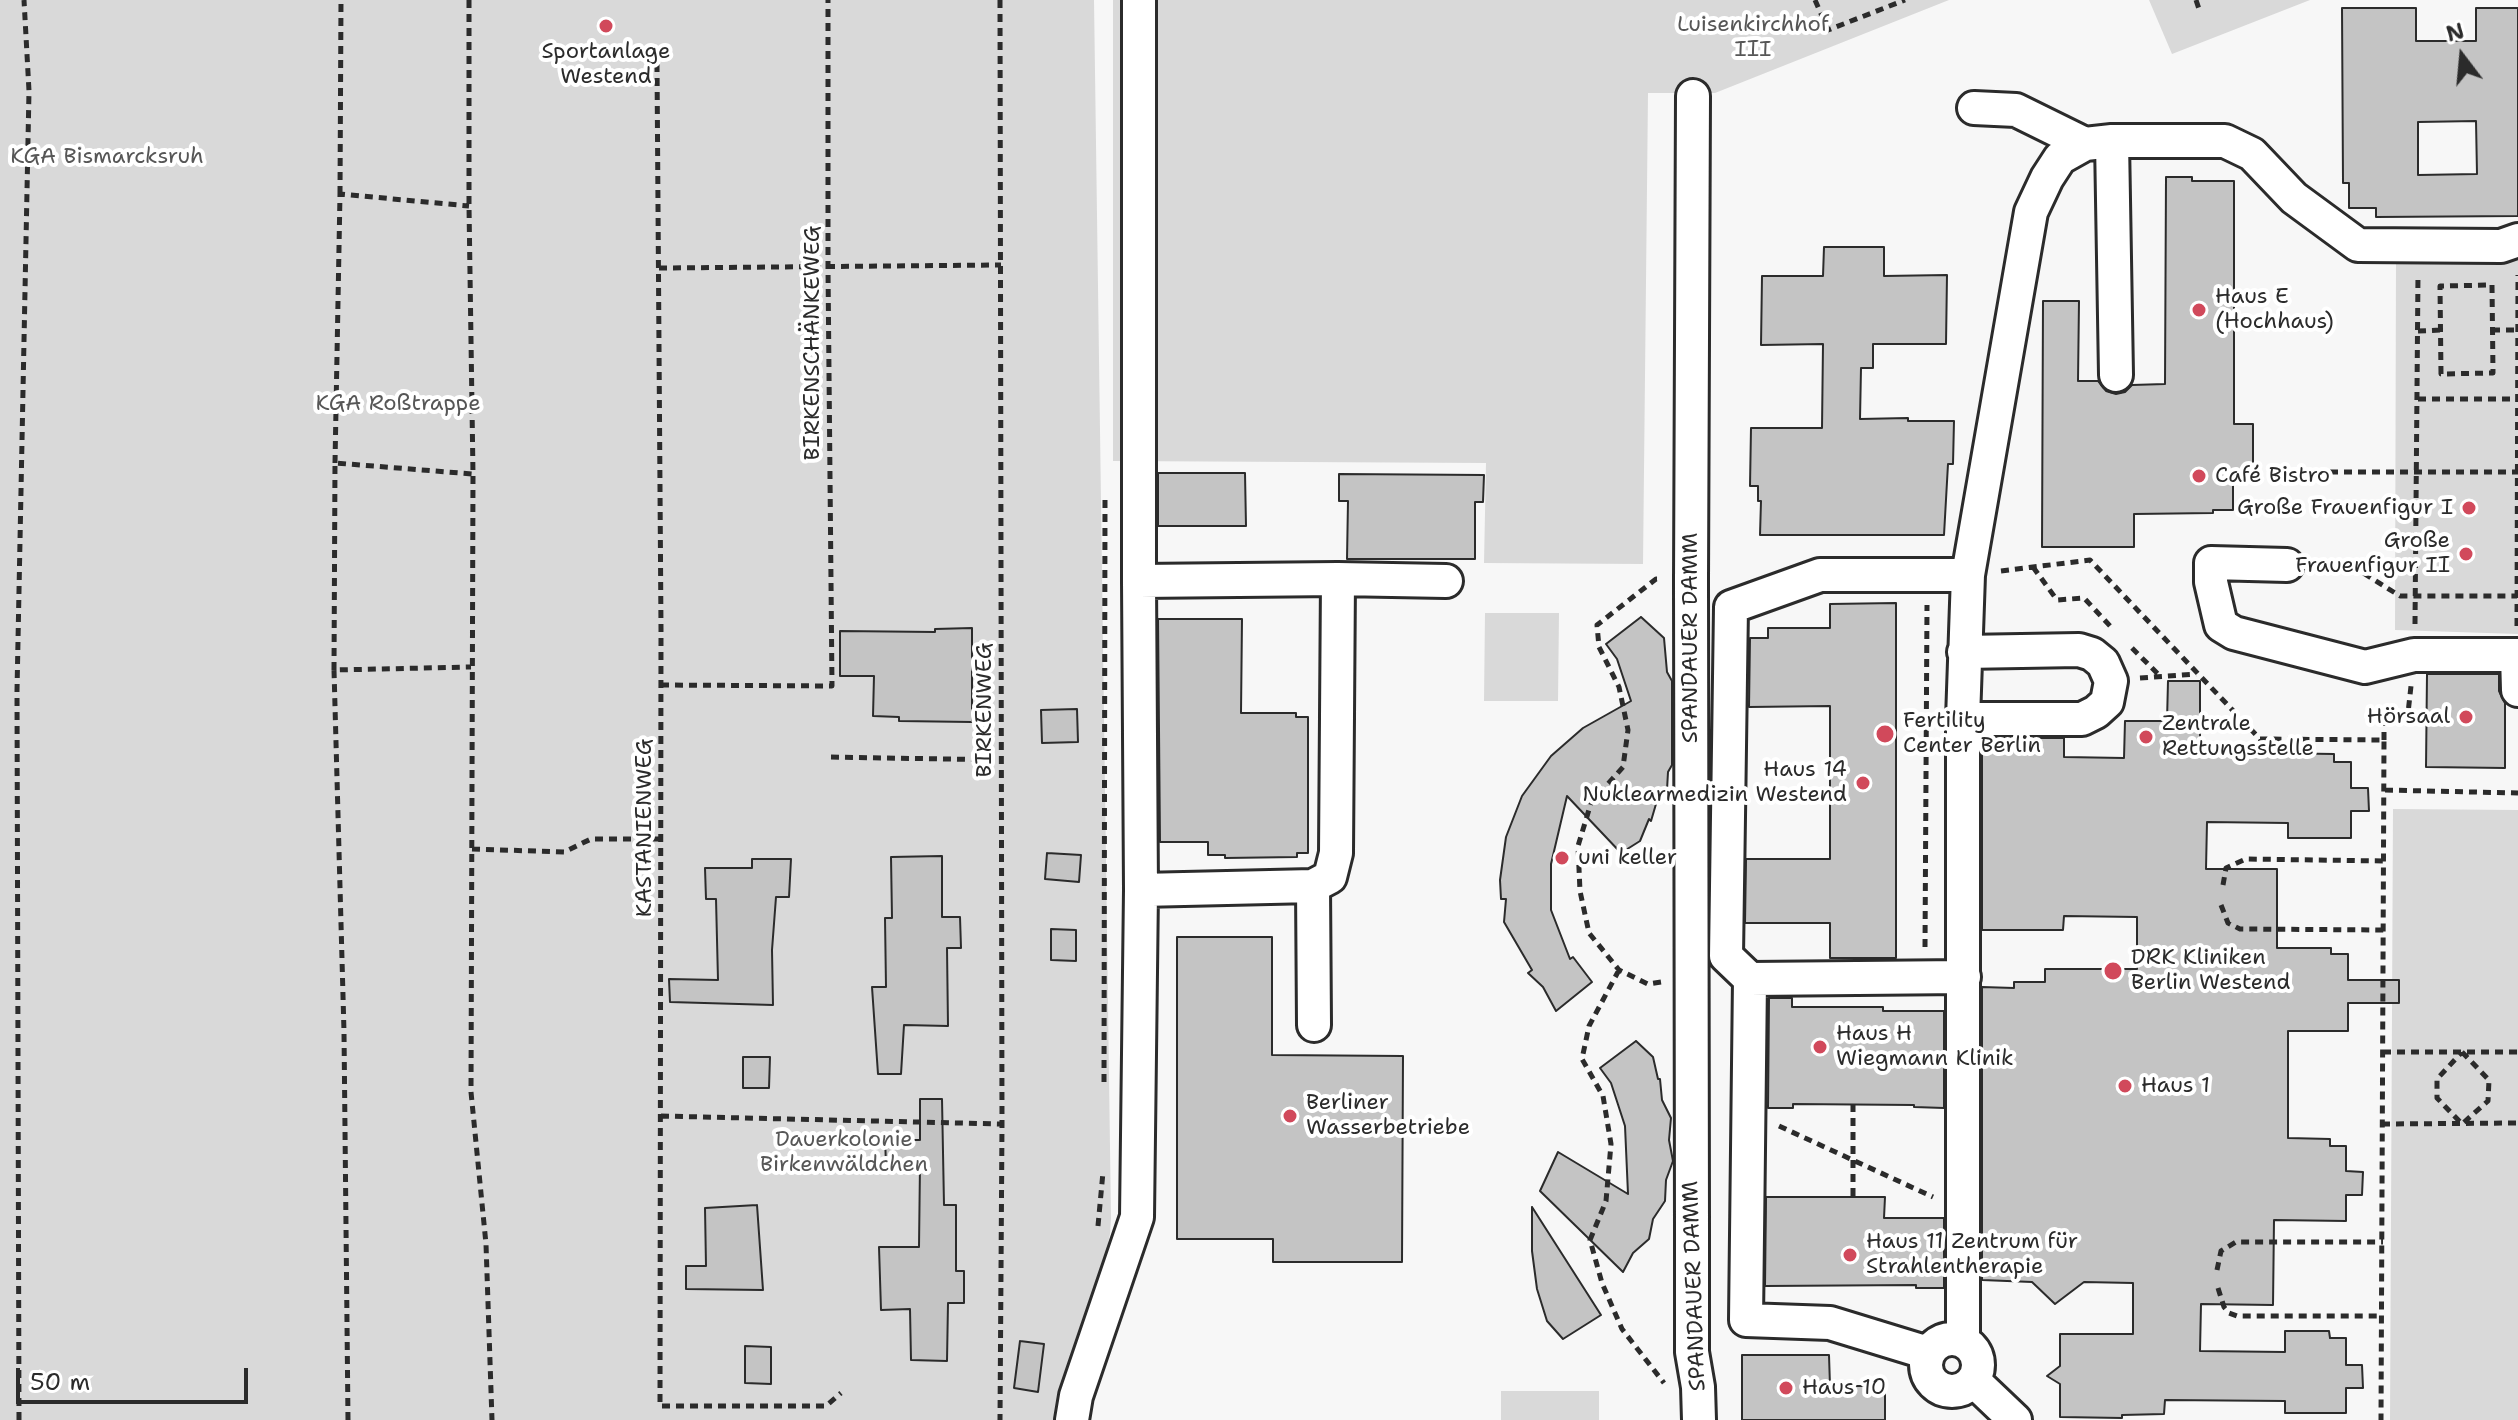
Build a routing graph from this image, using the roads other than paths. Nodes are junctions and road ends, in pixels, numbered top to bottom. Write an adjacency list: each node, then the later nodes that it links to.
1 (1139, 0): 10 (street)
2 (1693, 96): 25 (street, SPANDAUER DAMM)
3 (1974, 108): 4 (street)
4 (2099, 142): 5 (street); 6 (street); 8 (street)
5 (2518, 240)
6 (2116, 375)
7 (2287, 565): 13 (street)
8 (1968, 575): 12 (street); 19 (street)
9 (1338, 579): 10 (street); 11 (street); 16 (street)
10 (1139, 581): 17 (street)
11 (1446, 581)
12 (1964, 652): 15 (street); 15 (street)
13 (2518, 655): 14 (street)
14 (2518, 690)
15 (1963, 719): 18 (street)
16 (1313, 886): 17 (street); 20 (street)
17 (1141, 890): 24 (street)
18 (1964, 977): 19 (street); 21 (street)
19 (1750, 979): 22 (street)
20 (1314, 1025)
21 (1963, 1341): 22 (street); 23 (street)
22 (1928, 1353): 23 (street)
23 (1974, 1381): 26 (street)
24 (1072, 1420)
25 (1699, 1420)
26 (2015, 1420)

